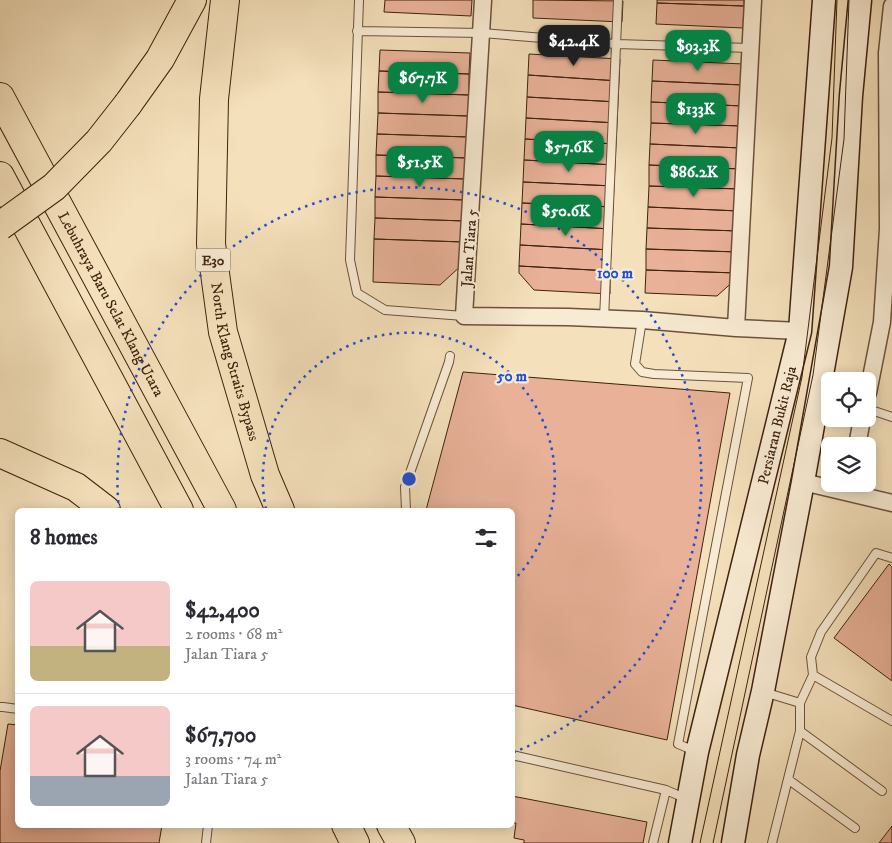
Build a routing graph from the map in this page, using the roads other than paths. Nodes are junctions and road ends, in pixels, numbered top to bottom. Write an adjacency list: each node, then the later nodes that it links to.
1 (192, 0): 18 (highway, bridge)
2 (225, 0): 38 (highway, North Klang Straits Bypass / E30)
3 (359, 0): 10 (lane)
4 (483, 0): 11 (street, Jalan Tiara 5)
5 (618, 0): 12 (lane)
6 (752, 0): 13 (street)
7 (824, 0): 25 (main road, Persiaran Bukit Raja)
8 (860, 0): 31 (main road, Persiaran Bukit Raja)
9 (892, 6): 14 (street)
10 (357, 31): 11 (lane); 20 (lane)
11 (482, 33): 12 (lane); 20 (street, Jalan Tiara 5)
12 (616, 44): 13 (lane); 21 (lane)
13 (750, 48): 24 (street)
14 (889, 54): 16 (street)
15 (0, 97): 37 (highway, Lebuhraya Baru Selat Klang Utara)
16 (890, 143): 19 (street)
17 (0, 176): 36 (highway)
18 (0, 226)
19 (890, 230): 23 (street)
20 (464, 316): 21 (street)
21 (604, 319): 22 (street)
22 (642, 320): 24 (street); 48 (lane)
23 (887, 324): 27 (street)
24 (736, 328): 25 (street)
25 (800, 331): 48 (main road, Persiaran Bukit Raja)
26 (450, 356): 39 (lane)
27 (874, 372)
28 (876, 412): 29 (lane)
29 (892, 417)
30 (0, 453): 35 (highway)
31 (803, 482): 32 (street); 42 (main road, Persiaran Bukit Raja)
32 (821, 484)
33 (861, 492): 34 (street)
34 (892, 503)
35 (103, 508)
36 (178, 508)
37 (221, 508)
38 (279, 508)
39 (406, 508)
40 (892, 558): 41 (lane)
41 (813, 675): 43 (lane); 46 (lane)
42 (763, 691): 43 (lane); 65 (main road, Persiaran Bukit Raja)
43 (800, 703): 47 (lane)
44 (0, 707): 45 (lane)
45 (15, 709)
46 (892, 720)
47 (800, 731): 50 (lane); 52 (lane)
48 (697, 752): 53 (main road, Persiaran Bukit Raja)
49 (515, 756): 51 (lane)
50 (789, 780): 58 (lane); 66 (lane)
51 (666, 790): 53 (lane); 63 (lane)
52 (882, 791)
53 (688, 799): 64 (main road, Persiaran Bukit Raja)
54 (208, 828): 59 (lane)
55 (348, 828): 60 (highway)
56 (393, 828): 61 (highway)
57 (403, 828): 62 (highway)
58 (855, 828)
59 (206, 843)
60 (355, 843)
61 (401, 843)
62 (408, 843)
63 (653, 843)
64 (680, 843)
65 (733, 843)
66 (772, 843)

